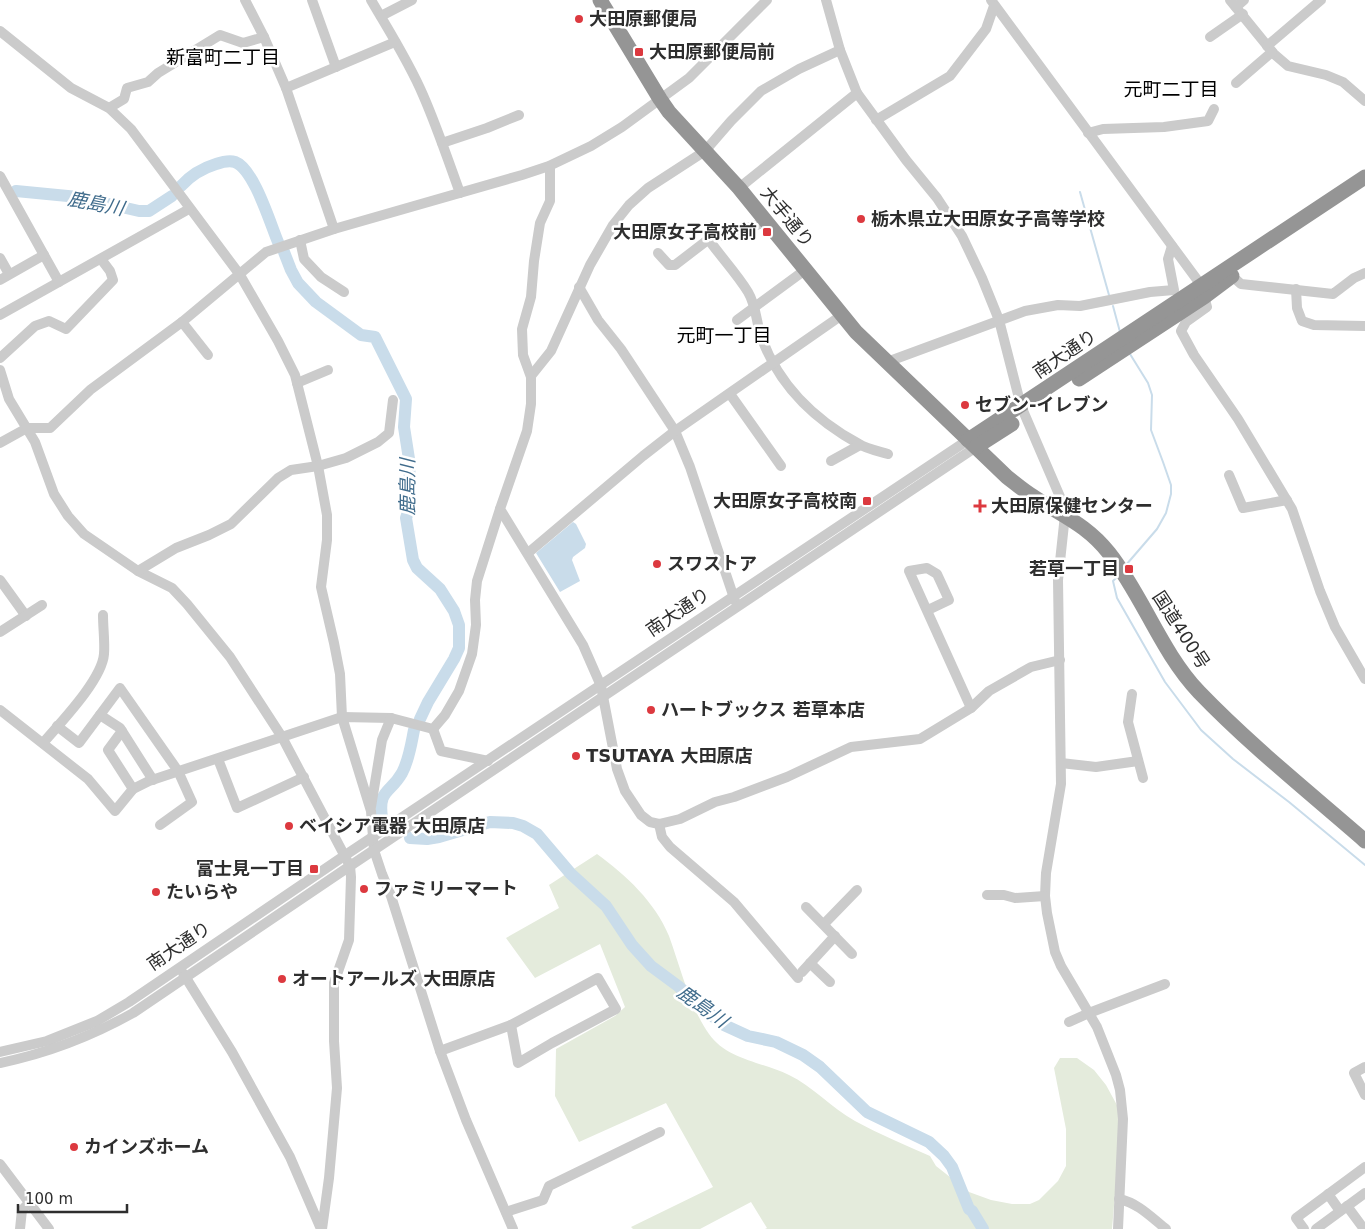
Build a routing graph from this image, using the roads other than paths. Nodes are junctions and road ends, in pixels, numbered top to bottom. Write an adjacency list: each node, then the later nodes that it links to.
1 (245, 0): 13 (street)
2 (312, 0): 18 (street)
3 (371, 0): 11 (street)
4 (412, 0): 11 (street)
5 (600, 0): 22 (highway, 大手通り)
6 (767, 0): 22 (street)
7 (826, 0): 17 (street)
8 (1321, 0): 16 (street)
9 (993, 3): 27 (street); 28 (street)
10 (1238, 5): 14 (street); 16 (street)
11 (381, 16): 15 (street)
12 (0, 31): 24 (street)
13 (264, 37): 20 (street); 24 (street)
14 (1210, 38)
15 (395, 42): 18 (street); 29 (street)
16 (1270, 49): 19 (street); 23 (street)
17 (840, 50): 21 (street); 30 (street)
18 (336, 67): 20 (street)
19 (1236, 83)
20 (286, 88): 39 (street)
21 (857, 93): 27 (street); 34 (street)
22 (660, 99): 30 (highway, 大手通り); 31 (street)
23 (1365, 101)
24 (109, 108): 37 (street)
25 (1214, 109): 28 (street)
26 (519, 115): 29 (street)
27 (876, 120): 61 (street)
28 (1088, 133): 42 (street)
29 (442, 143): 36 (street)
30 (705, 151): 34 (highway, 大手通り); 53 (street)
31 (550, 166): 36 (street); 70 (street)
32 (0, 176): 44 (street)
33 (1365, 177): 55 (highway, 南大通り)
34 (739, 188): 38 (highway, 大手通り)
35 (1365, 188): 50 (highway, 南大通り)
36 (460, 193): 39 (street)
37 (189, 209): 46 (street); 49 (street)
38 (767, 222): 41 (street); 47 (highway, 大手通り)
39 (334, 229): 40 (street)
40 (300, 240): 49 (street); 56 (street)
41 (709, 240): 43 (street); 57 (street)
42 (1172, 246): 55 (street); 61 (street)
43 (658, 253)
44 (44, 256): 51 (street); 52 (street)
45 (0, 258): 51 (street)
46 (101, 259): 52 (street); 65 (street)
47 (805, 270): 57 (street); 59 (highway, 大手通り)
48 (1365, 273): 54 (street)
49 (240, 275): 62 (street); 71 (street)
50 (1232, 276): 54 (street); 55 (highway, 南大通り)
51 (4, 277)
52 (59, 282): 58 (street)
53 (580, 287): 70 (street); 76 (street)
54 (1296, 290): 63 (street)
55 (1202, 291): 74 (highway, 南大通り); 85 (street)
56 (344, 292)
57 (754, 306): 60 (street); 67 (street)
58 (0, 315)
59 (842, 315): 66 (highway, 大手通り); 67 (street)
60 (738, 320)
61 (999, 320): 66 (street); 74 (street)
62 (182, 322): 64 (street); 75 (street)
63 (1365, 326)
64 (208, 355)
65 (0, 358)
66 (887, 362): 78 (highway, 大手通り)
67 (773, 364): 72 (street); 79 (street)
68 (0, 370): 75 (street)
69 (328, 370): 71 (street)
70 (530, 376): 86 (street)
71 (297, 383): 82 (street)
72 (730, 394): 76 (street); 83 (street)
73 (394, 400): 82 (street)
74 (1023, 411): 78 (highway, 南大通り); 87 (street)
75 (27, 428): 77 (street); 89 (street)
76 (675, 431): 88 (street); 91 (street)
77 (0, 443)
78 (972, 443): 87 (highway, 国道400号); 91 (street, 南大通り)
79 (860, 445): 80 (street); 81 (street)
80 (888, 454)
81 (831, 461)
82 (318, 466): 89 (street); 105 (street)
83 (781, 466)
84 (1228, 475): 85 (street)
85 (1287, 500): 98 (street)
86 (500, 509): 88 (street); 108 (street)
87 (1065, 515): 97 (street); 125 (highway, 国道400号)
88 (528, 553): 99 (street)
89 (138, 572): 110 (street)
90 (0, 580): 95 (street)
91 (735, 602): 99 (street, 南大通り); 101 (street, 南大通り)
92 (42, 605): 95 (street)
93 (928, 610): 102 (street)
94 (103, 615): 107 (street)
95 (26, 616): 96 (street)
96 (0, 632)
97 (1060, 660): 102 (street); 115 (street)
98 (1365, 679)
99 (601, 686): 101 (street); 113 (street, 南大通り)
100 (1132, 694): 114 (street)
101 (603, 698): 122 (street); 126 (street, 南大通り)
102 (971, 708): 122 (street)
103 (0, 710): 111 (street)
104 (100, 715): 107 (street); 109 (street); 116 (street)
105 (342, 717): 106 (street); 110 (street); 121 (street)
106 (392, 718): 108 (street); 121 (street)
107 (57, 726): 111 (street)
108 (433, 729): 113 (street)
109 (122, 731): 119 (street); 120 (street)
110 (282, 738): 112 (street); 117 (street)
111 (43, 743): 120 (street)
112 (218, 759): 116 (street); 117 (street)
113 (488, 760): 124 (street, 南大通り)
114 (1138, 760): 115 (street); 118 (street)
115 (1062, 763): 131 (street)
116 (178, 771): 119 (street); 123 (street)
117 (304, 778): 127 (street)
118 (1143, 778)
119 (153, 780): 120 (street)
120 (133, 789)
121 (371, 811): 124 (street)
122 (659, 824): 136 (street)
123 (160, 825)
124 (372, 837): 126 (street); 127 (street, 南大通り)
125 (1365, 841)
126 (374, 850): 128 (street, 南大通り); 143 (street)
127 (344, 856): 128 (street); 137 (street, 南大通り)
128 (350, 866): 137 (street, 南大通り); 159 (street)
129 (857, 890): 133 (street)
130 (987, 894): 131 (street)
131 (1045, 896): 140 (street)
132 (806, 907): 133 (street)
133 (824, 924): 134 (street)
134 (835, 936): 135 (street); 136 (street)
135 (852, 954)
136 (810, 963): 138 (street)
137 (183, 972): 144 (street, 南大通り); 145 (street, 南大通り); 159 (street)
138 (830, 982)
139 (1165, 984): 140 (street)
140 (1088, 1013): 141 (street); 153 (street)
141 (1069, 1022)
142 (510, 1026): 142 (street); 143 (street)
143 (440, 1051): 156 (street)
144 (0, 1052)
145 (0, 1063)
146 (1365, 1067): 147 (street)
147 (1365, 1095)
148 (660, 1132): 156 (street)
149 (0, 1164): 154 (street)
150 (1364, 1171): 152 (street)
151 (1365, 1193): 155 (street)
152 (1328, 1194): 155 (street); 163 (street)
153 (1119, 1199): 161 (street); 162 (street)
154 (29, 1203): 157 (street); 158 (street)
155 (1344, 1209): 164 (street); 165 (street)
156 (506, 1212): 160 (street)
157 (20, 1229)
158 (49, 1229)
159 (322, 1229)
160 (514, 1229)
161 (1118, 1229)
162 (1166, 1229)
163 (1304, 1229)
164 (1316, 1229)
165 (1364, 1229)

